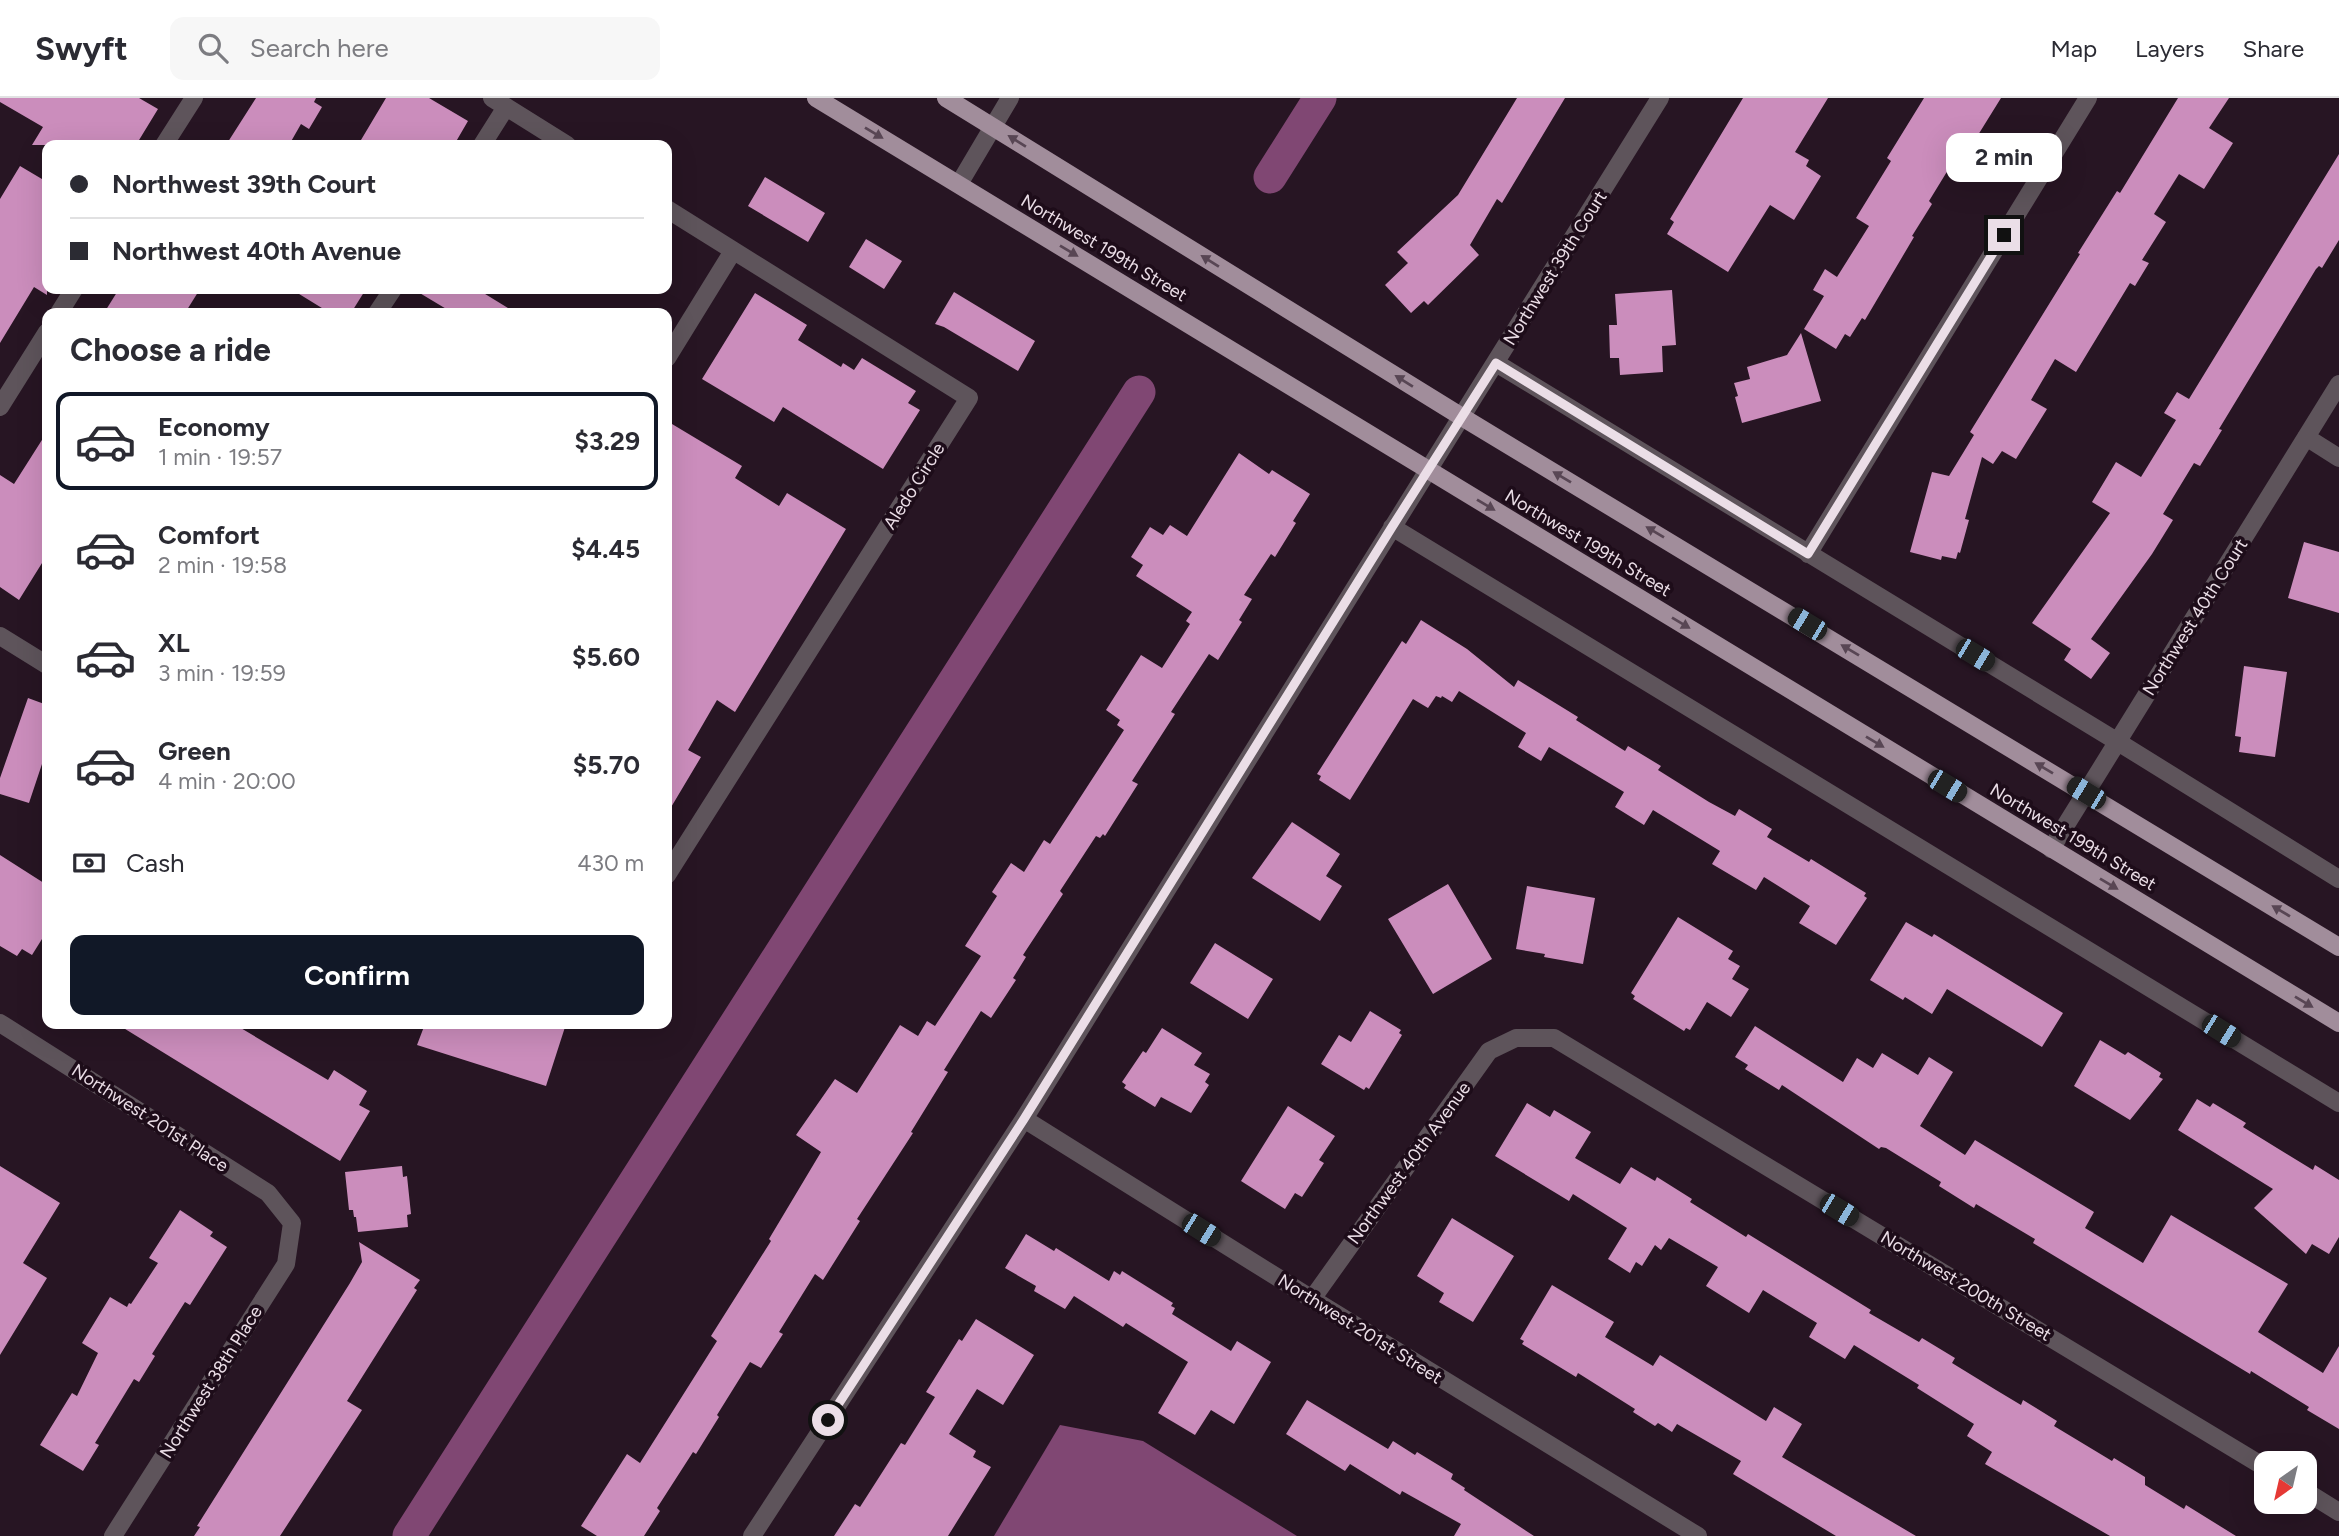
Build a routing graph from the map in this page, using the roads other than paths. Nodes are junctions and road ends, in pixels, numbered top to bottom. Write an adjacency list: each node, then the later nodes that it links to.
1 (194, 98): 9 (street)
2 (816, 98): 12 (main road, Northwest 199th Street, one-way to 12)
3 (946, 98): 8 (main road)
4 (1010, 98): 8 (street)
5 (1660, 98): 17 (street, Northwest 39th Court)
6 (2088, 98): 25 (street)
7 (499, 102): 10 (street); 11 (street)
8 (993, 127): 12 (street); 20 (main road, one-way to 8)
9 (167, 140)
10 (484, 140)
11 (558, 140)
12 (958, 184): 23 (main road, Northwest 199th Street, one-way to 23)
13 (672, 212): 14 (street, Aledo Circle)
14 (733, 251): 16 (street); 31 (street, Aledo Circle)
15 (42, 340): 19 (street)
16 (672, 350)
17 (1496, 363): 20 (street, Northwest 39th Court); 25 (street)
18 (2339, 384): 21 (street, Northwest 40th Court)
19 (0, 407)
20 (1462, 417): 23 (street, Northwest 39th Court); 29 (main road, one-way to 20)
21 (2306, 437): 22 (street); 28 (street, Northwest 40th Court)
22 (2339, 457)
23 (1428, 470): 24 (street, Northwest 39th Court); 30 (main road, Northwest 199th Street, one-way to 30)
24 (1392, 527): 37 (street); 38 (street, Northwest 39th Court)
25 (1808, 554): 28 (street)
26 (0, 636): 27 (street)
27 (42, 662)
28 (2118, 742): 29 (street, Northwest 40th Court); 32 (street)
29 (2086, 793): 30 (street, Northwest 40th Court); 33 (main road, one-way to 29)
30 (2051, 849): 35 (main road, Northwest 199th Street, one-way to 35)
31 (672, 867)
32 (2339, 879)
33 (2339, 947)
34 (0, 1023): 39 (street, Northwest 201st Place)
35 (2339, 1023)
36 (1516, 1038): 40 (street, Northwest 40th Avenue); 41 (street, Northwest 200th Street)
37 (2339, 1103)
38 (1024, 1119): 40 (street, Northwest 201st Street); 45 (street, Northwest 39th Court)
39 (292, 1223): 44 (street, Northwest 38th Place)
40 (1312, 1299): 46 (street, Northwest 201st Street)
41 (2254, 1461)
42 (2317, 1498): 43 (street)
43 (2339, 1512)
44 (113, 1536)
45 (752, 1536)
46 (1698, 1536)

